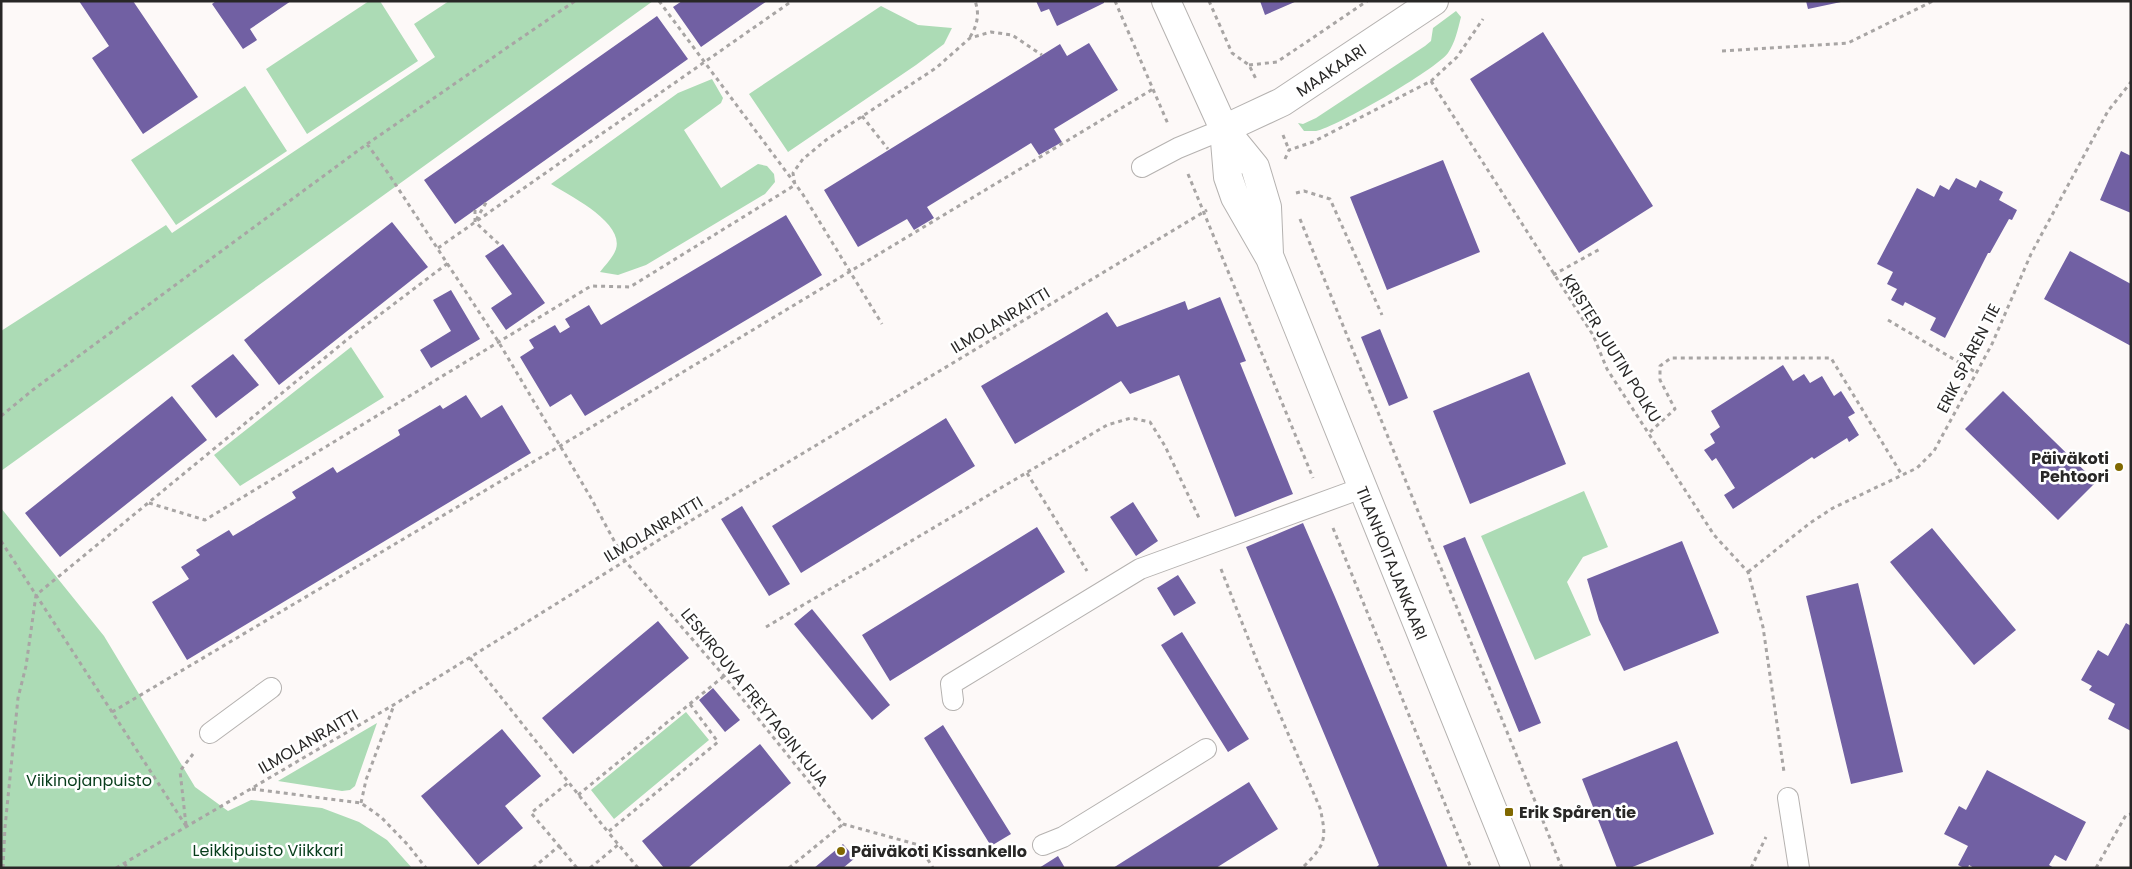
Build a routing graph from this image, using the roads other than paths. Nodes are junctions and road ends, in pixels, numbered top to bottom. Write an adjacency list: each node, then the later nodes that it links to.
1 (1166, 1): 3 (street, TILANHOITAJANKAARI)
2 (1434, 1): 3 (street, MAAKAARI)
3 (1224, 129): 4 (lane); 5 (street, TILANHOITAJANKAARI)
4 (1142, 168)
5 (1362, 488): 7 (lane); 12 (street, TILANHOITAJANKAARI)
6 (271, 688): 8 (lane)
7 (953, 700)
8 (210, 733)
9 (1206, 749): 11 (lane)
10 (1788, 798): 13 (lane)
11 (1043, 844)
12 (1516, 868)
13 (1799, 868)

